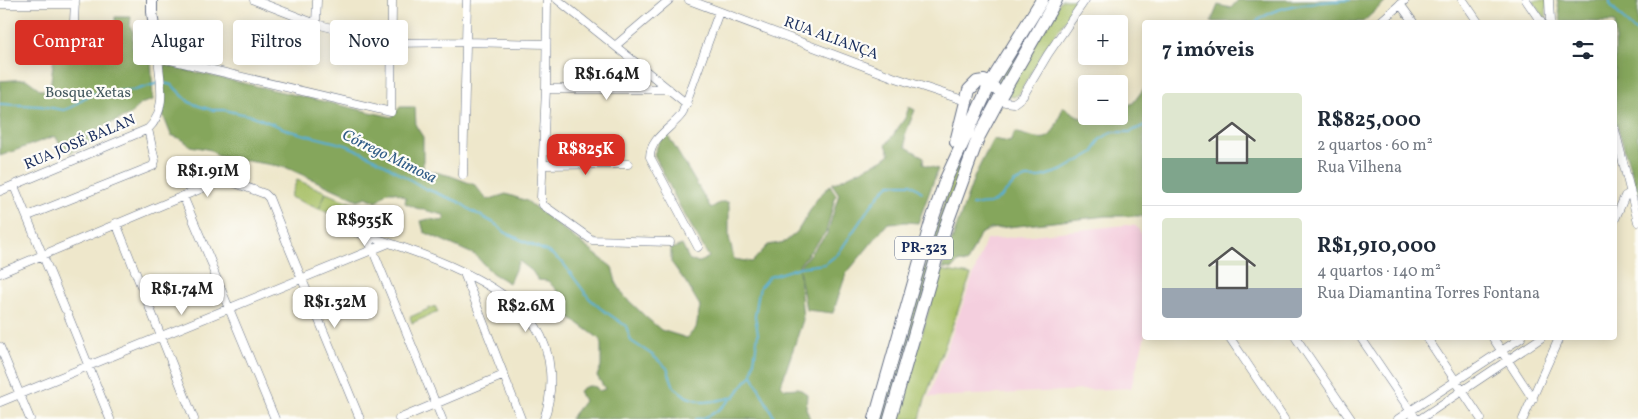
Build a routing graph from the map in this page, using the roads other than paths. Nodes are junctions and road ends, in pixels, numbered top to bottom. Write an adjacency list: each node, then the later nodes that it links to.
1 (152, 0): 21 (street)
2 (254, 0): 22 (street)
3 (317, 0): 23 (street)
4 (392, 0): 24 (street)
5 (467, 0): 31 (street)
6 (547, 0): 33 (street)
7 (669, 0): 34 (street)
8 (689, 0): 19 (street, RUA ALIANÇA)
9 (1041, 0): 40 (highway, PR-323)
10 (1056, 0): 40 (highway, PR-323)
11 (1085, 0): 40 (street)
12 (1463, 0): 27 (street)
13 (1526, 0): 28 (street)
14 (560, 1): 34 (street)
15 (75, 2): 18 (street); 20 (street)
16 (1402, 2): 25 (street); 26 (street)
17 (1549, 3): 29 (street); 30 (street)
18 (0, 4)
19 (719, 12): 41 (street, RUA ALIANÇA); 42 (street)
20 (74, 20)
21 (154, 20)
22 (306, 20)
23 (316, 20)
24 (392, 20)
25 (1382, 20)
26 (1412, 20)
27 (1477, 20)
28 (1540, 20)
29 (1550, 20)
30 (1554, 20)
31 (467, 42): 32 (street); 33 (street); 47 (street)
32 (408, 43)
33 (546, 44): 38 (street)
34 (615, 46): 39 (street)
35 (159, 65): 43 (street, RUA JOSÉ BALAN)
36 (192, 65): 37 (street)
37 (392, 65)
38 (546, 89): 39 (street); 46 (street)
39 (669, 90): 42 (street)
40 (994, 91): 41 (highway); 48 (highway, PR-323); 99 (highway, PR-323)
41 (966, 101): 48 (highway)
42 (687, 104): 61 (street)
43 (148, 129): 49 (street, RUA JOSÉ BALAN); 54 (street)
44 (1617, 138): 51 (street)
45 (628, 164): 46 (street)
46 (543, 165): 59 (street)
47 (463, 176)
48 (946, 179): 98 (highway, PR-323)
49 (14, 186): 50 (street, RUA JOSÉ BALAN); 54 (street)
50 (0, 191)
51 (1630, 193): 53 (street); 55 (street)
52 (183, 196): 56 (street); 66 (street); 67 (street)
53 (1617, 214)
54 (28, 216): 63 (street)
55 (1638, 222)
56 (116, 224): 63 (street); 68 (street)
57 (349, 230): 58 (street)
58 (366, 236): 60 (street); 62 (street)
59 (670, 242)
60 (389, 243): 62 (street); 65 (street)
61 (698, 247)
62 (373, 250): 66 (street); 87 (street)
63 (43, 255): 64 (street); 80 (street)
64 (0, 273)
65 (464, 273): 81 (street); 97 (street)
66 (302, 280): 67 (street); 93 (street)
67 (229, 309): 68 (street); 92 (street)
68 (161, 337): 80 (street); 91 (street)
69 (1231, 340): 100 (street)
70 (1297, 340): 101 (street)
71 (1362, 340): 88 (street)
72 (1429, 340): 82 (street)
73 (1494, 340): 78 (street)
74 (1518, 340): 78 (street)
75 (1538, 340): 79 (street)
76 (1558, 340): 85 (street)
77 (0, 348): 84 (street)
78 (1502, 350): 79 (street); 82 (street)
79 (1507, 361): 83 (street); 85 (street)
80 (88, 366): 84 (street); 90 (street)
81 (504, 375): 87 (street); 96 (street)
82 (1456, 381): 83 (street); 88 (street)
83 (1463, 390): 103 (street); 104 (street)
84 (20, 394): 86 (street); 89 (street)
85 (1533, 398): 105 (street)
86 (0, 402)
87 (435, 404): 94 (street); 95 (street)
88 (1411, 411): 102 (street); 103 (street)
89 (30, 419)
90 (110, 419)
91 (194, 419)
92 (274, 419)
93 (360, 419)
94 (399, 419)
95 (442, 419)
96 (521, 419)
97 (544, 419)
98 (875, 419)
99 (892, 419)
100 (1284, 419)
101 (1351, 419)
102 (1398, 419)
103 (1418, 419)
104 (1481, 419)
105 (1524, 419)

